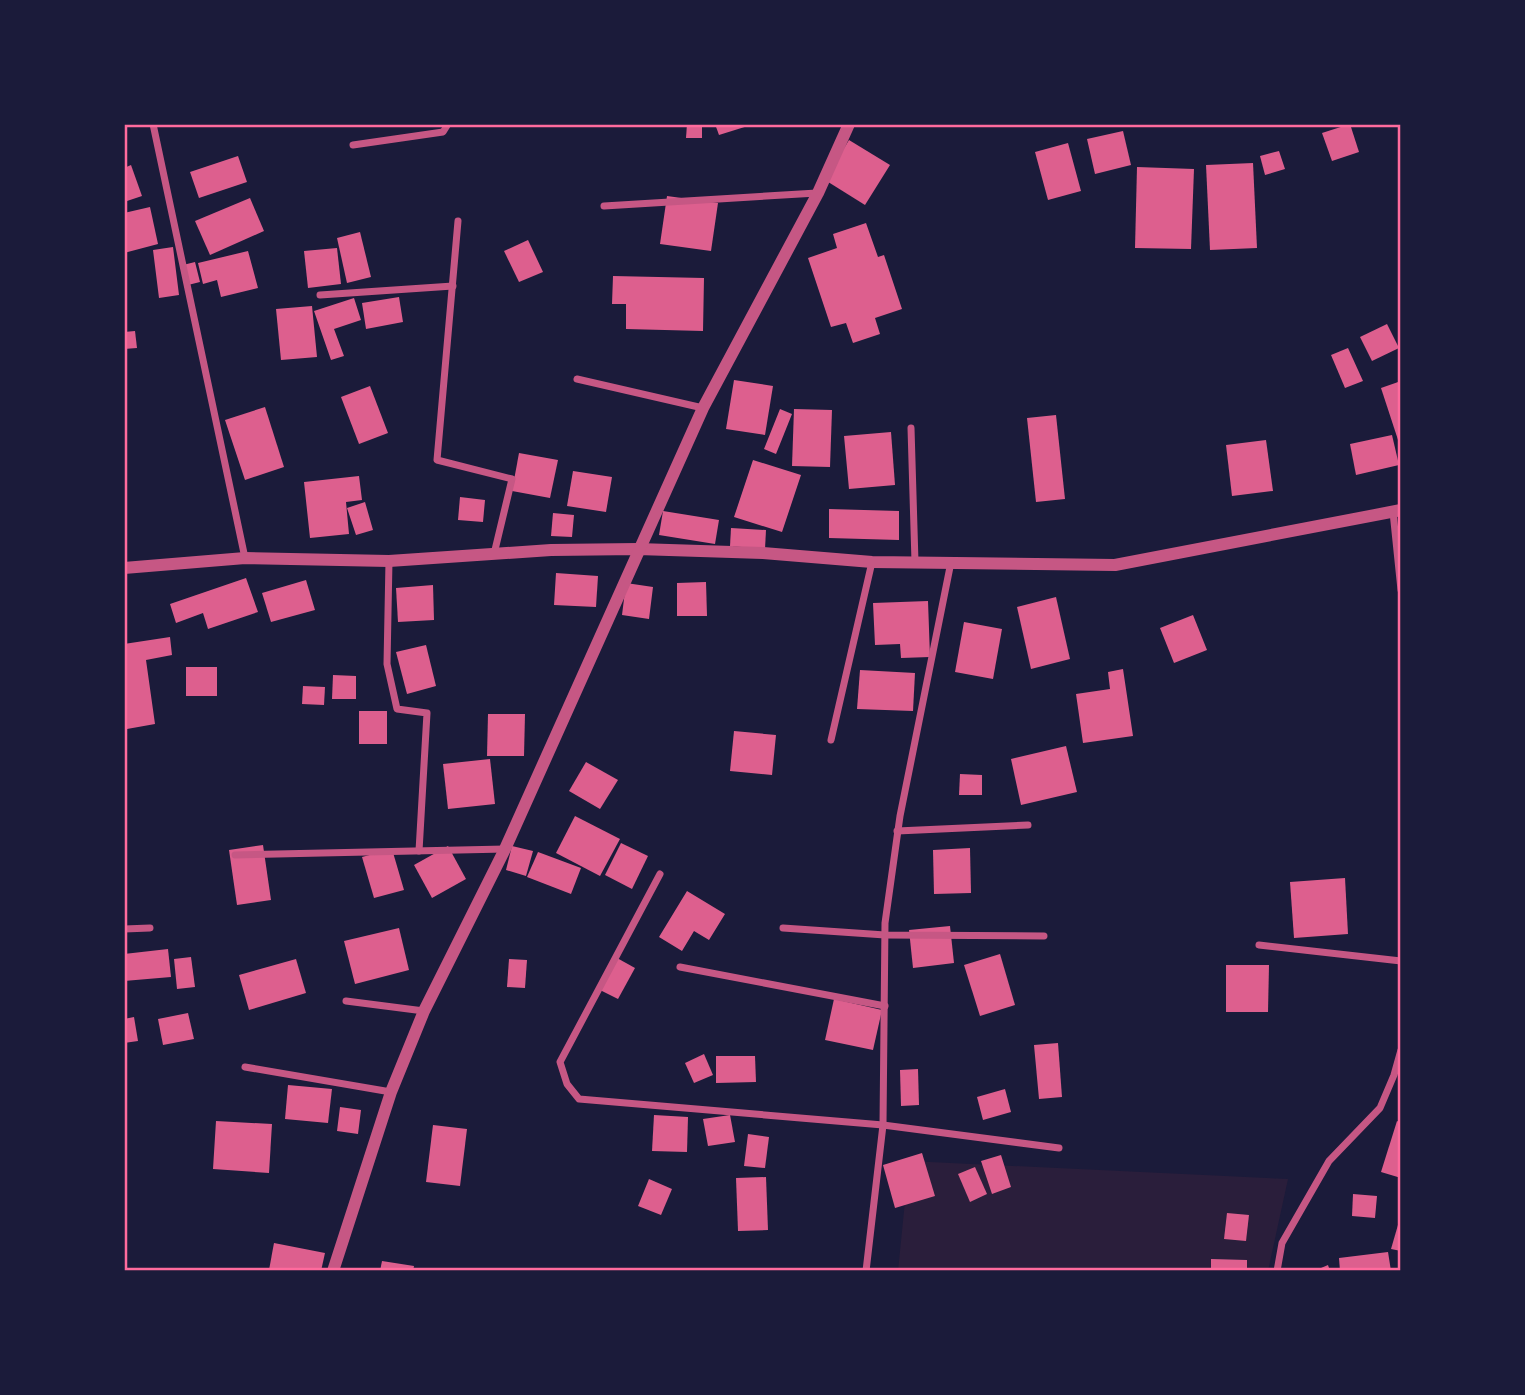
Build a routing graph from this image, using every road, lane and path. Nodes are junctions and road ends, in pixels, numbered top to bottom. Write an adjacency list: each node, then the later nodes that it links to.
1 (153, 124): 16 (street)
2 (448, 124): 4 (street)
3 (849, 124): 5 (street)
4 (353, 145)
5 (818, 193): 6 (street); 11 (street)
6 (604, 206)
7 (458, 221): 8 (street)
8 (453, 286): 9 (street); 15 (street)
9 (320, 295)
10 (577, 379): 11 (street)
11 (703, 408): 14 (street)
12 (911, 428): 19 (street)
13 (1397, 511): 20 (street); 22 (street)
14 (638, 550): 15 (street); 18 (street); 26 (street)
15 (494, 555): 17 (street)
16 (244, 558): 17 (street); 21 (street)
17 (389, 561): 27 (street)
18 (872, 562): 19 (street); 23 (street)
19 (915, 562): 20 (street)
20 (951, 562): 25 (street)
21 (124, 568)
22 (1401, 590)
23 (831, 740)
24 (1028, 825): 25 (street)
25 (897, 831): 33 (street)
26 (505, 849): 27 (street); 40 (street)
27 (419, 851): 28 (street)
28 (235, 855)
29 (660, 874): 44 (street)
30 (149, 928): 32 (street)
31 (783, 928): 33 (street)
32 (124, 929)
33 (886, 935): 34 (street); 39 (street)
34 (1044, 936)
35 (1259, 944): 36 (street)
36 (1401, 961)
37 (680, 967): 39 (street)
38 (346, 1001): 40 (street)
39 (884, 1006): 44 (street)
40 (424, 1011): 43 (street)
41 (1401, 1050): 48 (street)
42 (245, 1068): 43 (street)
43 (391, 1092): 46 (street)
44 (883, 1125): 45 (street); 47 (street)
45 (1059, 1148)
46 (333, 1271)
47 (866, 1271)
48 (1277, 1271)

